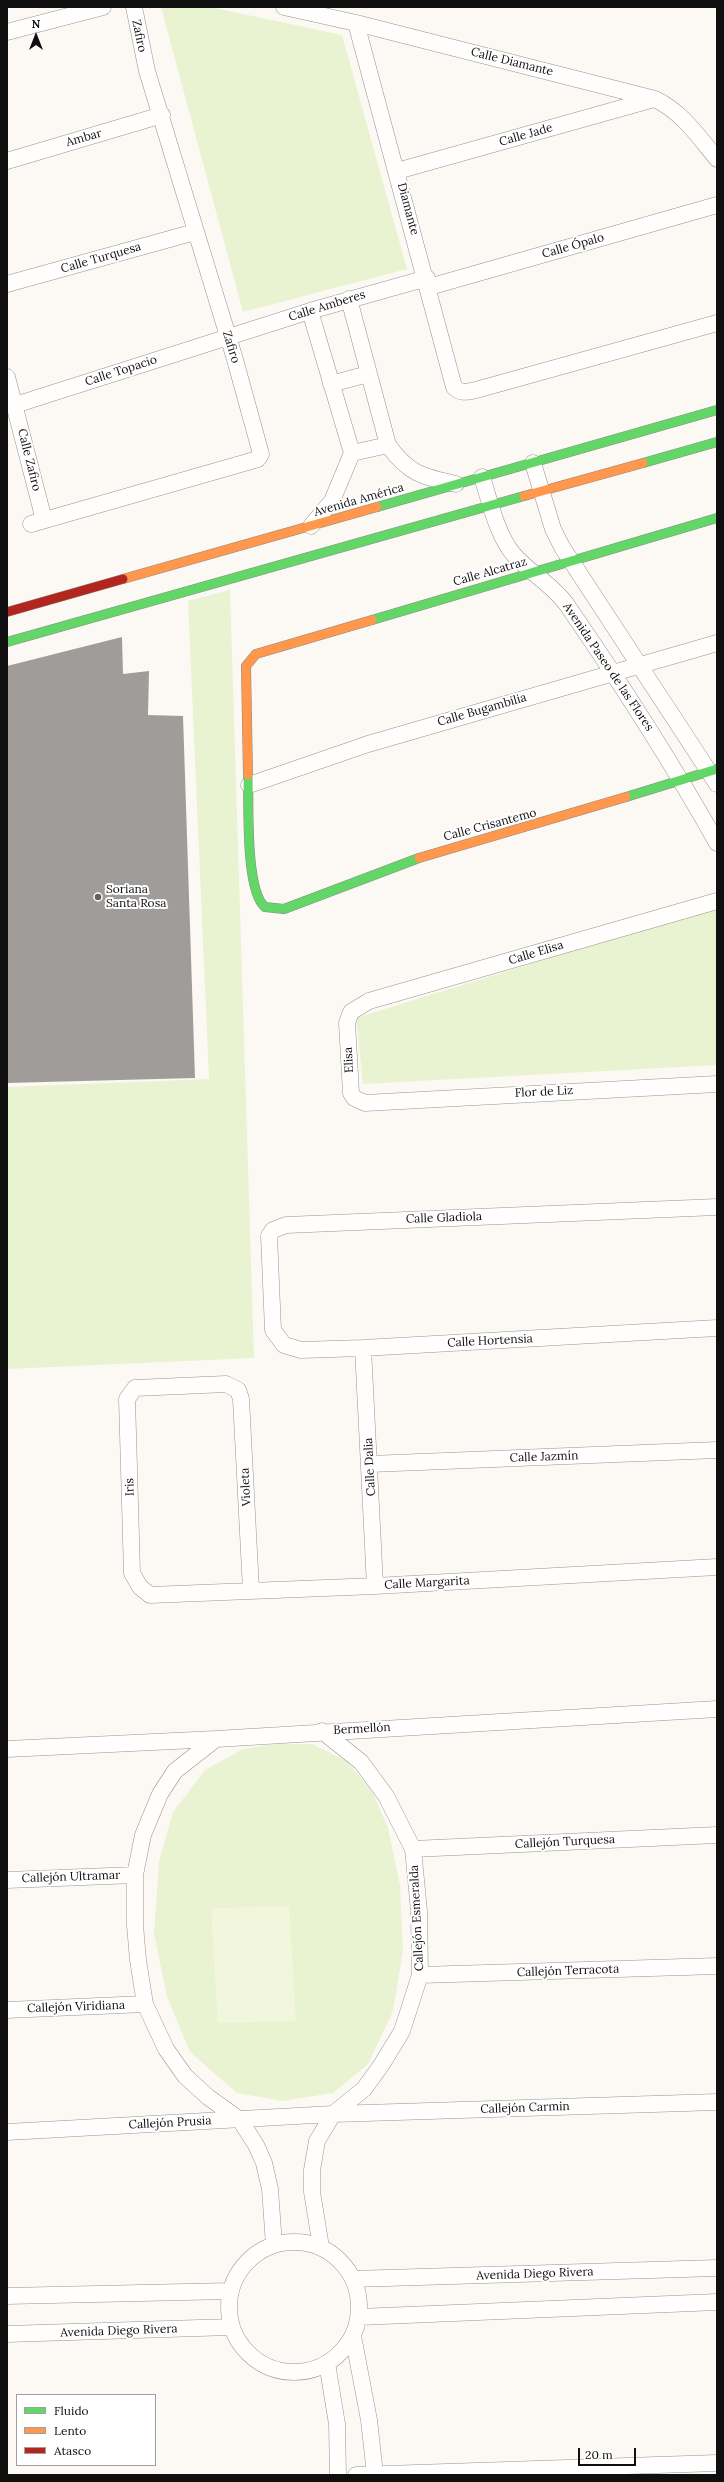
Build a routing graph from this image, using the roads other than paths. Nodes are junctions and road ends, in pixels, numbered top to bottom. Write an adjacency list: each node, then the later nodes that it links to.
1 (103, 7): 5 (street)
2 (134, 7): 7 (street, Zafiro)
3 (284, 7): 4 (street, Calle Diamante)
4 (356, 23): 6 (street, Calle Diamante); 10 (street, Diamante)
5 (7, 32)
6 (655, 99): 8 (street, Calle Diamante); 10 (street, Calle Jade)
7 (162, 115): 9 (street, Ambar); 12 (street, Zafiro)
8 (717, 159)
9 (7, 161)
10 (397, 171): 13 (street, Diamante)
11 (717, 205): 13 (street, Calle Ópalo)
12 (195, 232): 14 (street, Calle Turquesa); 18 (street, Zafiro)
13 (428, 283): 15 (street, Calle Amberes); 17 (street, Diamante)
14 (7, 284)
15 (349, 299): 16 (street, Calle Amberes); 19 (street)
16 (310, 311): 18 (street, Calle Amberes); 21 (street)
17 (717, 323)
18 (228, 337): 22 (street, Calle Topacio); 33 (street, Zafiro)
19 (368, 374): 21 (street); 25 (street)
20 (7, 377): 22 (street, Calle Zafiro)
21 (332, 384): 26 (street)
22 (15, 404): 33 (street, Calle Zafiro)
23 (717, 410): 27 (main road, Avenida América)
24 (717, 442): 30 (main road)
25 (388, 445): 26 (street); 29 (street)
26 (352, 453): 34 (street)
27 (533, 463): 28 (main road, Avenida América); 30 (street)
28 (482, 477): 29 (main road, Avenida América); 31 (street, Avenida Paseo de las Flores)
29 (457, 484): 34 (main road, Avenida América)
30 (542, 491): 31 (main road); 35 (street)
31 (491, 505): 36 (street, Avenida Paseo de las Flores); 39 (main road)
32 (717, 518): 35 (main road, Calle Alcatraz)
33 (37, 522)
34 (311, 526): 37 (main road, Avenida América)
35 (571, 561): 36 (main road, Calle Alcatraz); 44 (street)
36 (532, 572): 45 (street, Avenida Paseo de las Flores); 48 (main road, Calle Alcatraz)
37 (175, 573): 38 (main road, Avenida América); 39 (main road)
38 (130, 577): 40 (main road); 41 (main road, Avenida América)
39 (189, 591): 40 (main road)
40 (141, 604): 42 (main road)
41 (7, 612)
42 (7, 642)
43 (717, 643): 44 (street, Calle Bugambilia)
44 (638, 666): 45 (street, Calle Bugambilia); 46 (street)
45 (614, 673): 47 (street, Avenida Paseo de las Flores); 48 (street, Calle Bugambilia)
46 (715, 775): 47 (main road, Calle Crisantemo)
47 (681, 779): 49 (street, Avenida Paseo de las Flores); 51 (main road, Calle Crisantemo)
48 (249, 785): 51 (main road, Calle Alcatraz)
49 (717, 843)
50 (717, 901): 52 (street, Calle Elisa)
51 (271, 910)
52 (356, 1007): 54 (street, Elisa)
53 (717, 1084): 54 (street, Flor de Liz)
54 (370, 1102)
55 (717, 1207): 57 (street, Calle Gladiola)
56 (717, 1328): 58 (street, Calle Hortensia)
57 (273, 1330): 58 (street, Calle Hortensia)
58 (364, 1348): 61 (street, Calle Dalia)
59 (135, 1388): 64 (street, Iris); 65 (street, Violeta)
60 (717, 1450): 61 (street, Calle Jazmín)
61 (370, 1464): 63 (street, Calle Dalia)
62 (717, 1567): 63 (street, Calle Margarita)
63 (375, 1586): 65 (street, Calle Margarita)
64 (140, 1587): 65 (street, Calle Margarita)
65 (251, 1590)
66 (717, 1709): 67 (street, Bermellón)
67 (322, 1731): 68 (street, Bermellón); 71 (street, Callejón Esmeralda)
68 (216, 1739): 69 (street, Bermellón); 72 (street)
69 (7, 1749)
70 (717, 1835): 71 (street, Callejón Turquesa)
71 (413, 1849): 75 (street, Callejón Esmeralda)
72 (135, 1875): 73 (street, Callejón Ultramar); 76 (street)
73 (7, 1880)
74 (717, 1966): 75 (street, Callejón Terracota)
75 (420, 1975): 79 (street, Callejón Esmeralda)
76 (145, 2004): 77 (street, Callejón Viridiana); 80 (street)
77 (7, 2010)
78 (717, 2102): 79 (street, Callejón Carmin)
79 (333, 2114): 80 (street, Callejón Prusia); 83 (street, Callejón Esmeralda)
80 (240, 2120): 81 (street, Callejón Prusia); 82 (street)
81 (7, 2132)
82 (274, 2245): 83 (street); 86 (street)
83 (321, 2248): 85 (street)
84 (717, 2268): 85 (street, Avenida Diego Rivera)
85 (353, 2279): 89 (street)
86 (230, 2290): 87 (street); 90 (street)
87 (7, 2296)
88 (717, 2302): 89 (street)
89 (359, 2317): 92 (street)
90 (231, 2328): 91 (street, Avenida Diego Rivera); 93 (street)
91 (7, 2334)
92 (353, 2336): 93 (street); 95 (street)
93 (327, 2363): 97 (street)
94 (717, 2463): 96 (street)
95 (375, 2474): 96 (street); 98 (street)
96 (420, 2474)
97 (338, 2475)
98 (356, 2475)

